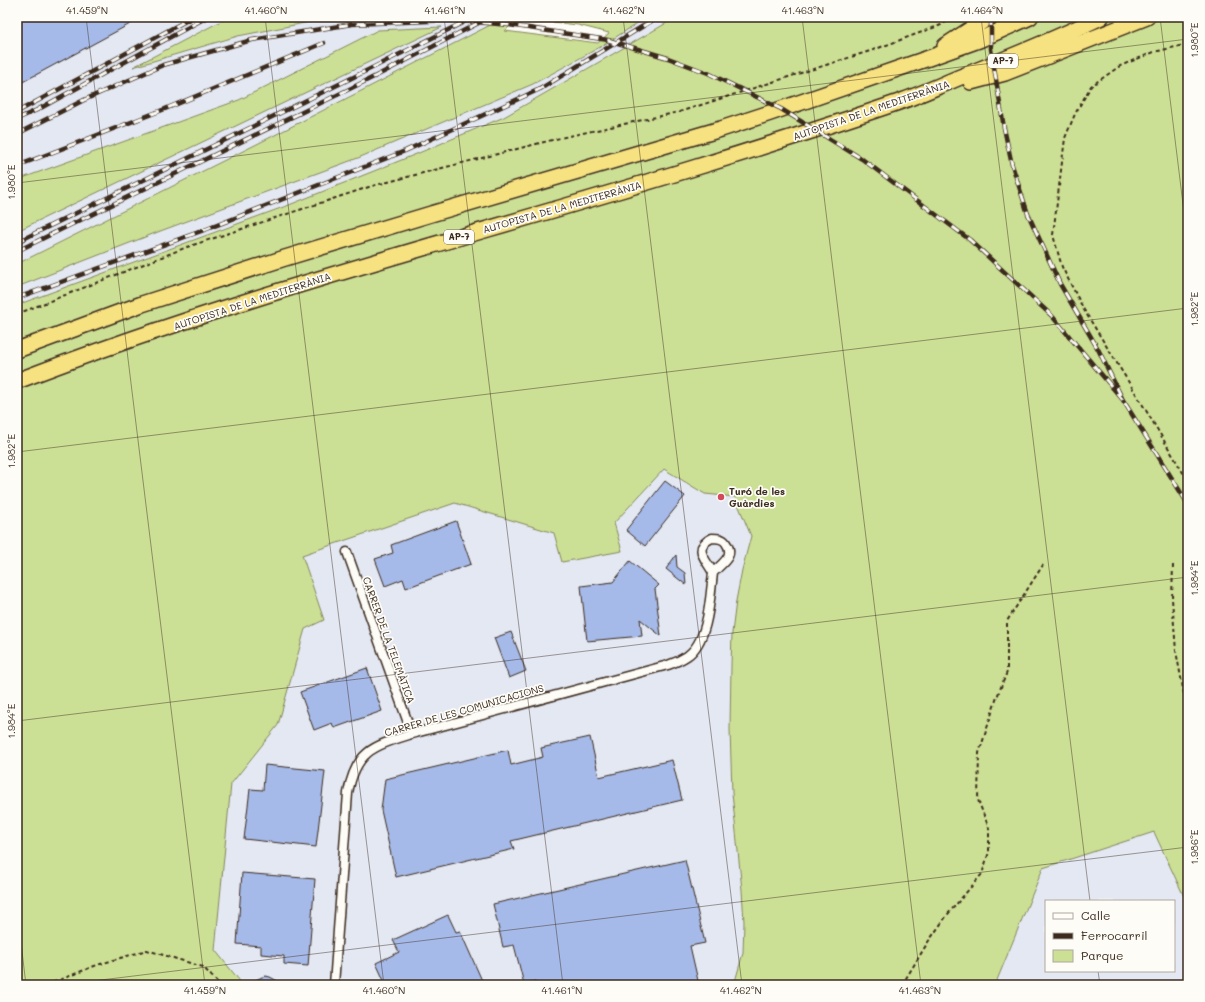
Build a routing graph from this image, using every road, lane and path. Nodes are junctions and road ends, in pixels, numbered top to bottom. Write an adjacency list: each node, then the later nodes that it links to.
1 (953, 17): 9 (path)
2 (989, 17): 7 (highway)
3 (1030, 17): 7 (highway)
4 (1101, 17): 8 (highway, AUTOPISTA DE LA MEDITERRÀNIA / AP-7)
5 (1147, 17): 8 (highway)
6 (1188, 44): 12 (path)
7 (926, 59): 10 (highway)
8 (903, 100): 11 (highway, AUTOPISTA DE LA MEDITERRÀNIA / AP-7)
9 (17, 314)
10 (17, 350)
11 (17, 381)
12 (1188, 481)
13 (347, 552): 18 (street, CARRER DE LA TELEMÀTICA)
14 (1043, 565): 22 (path)
15 (1173, 565): 17 (path)
16 (713, 572): 18 (street, CARRER DE LES COMUNICACIONS)
17 (1188, 715)
18 (412, 734): 21 (street, CARRER DE LES COMUNICACIONS)
19 (46, 985): 20 (path)
20 (220, 985)
21 (334, 985)
22 (902, 985)

